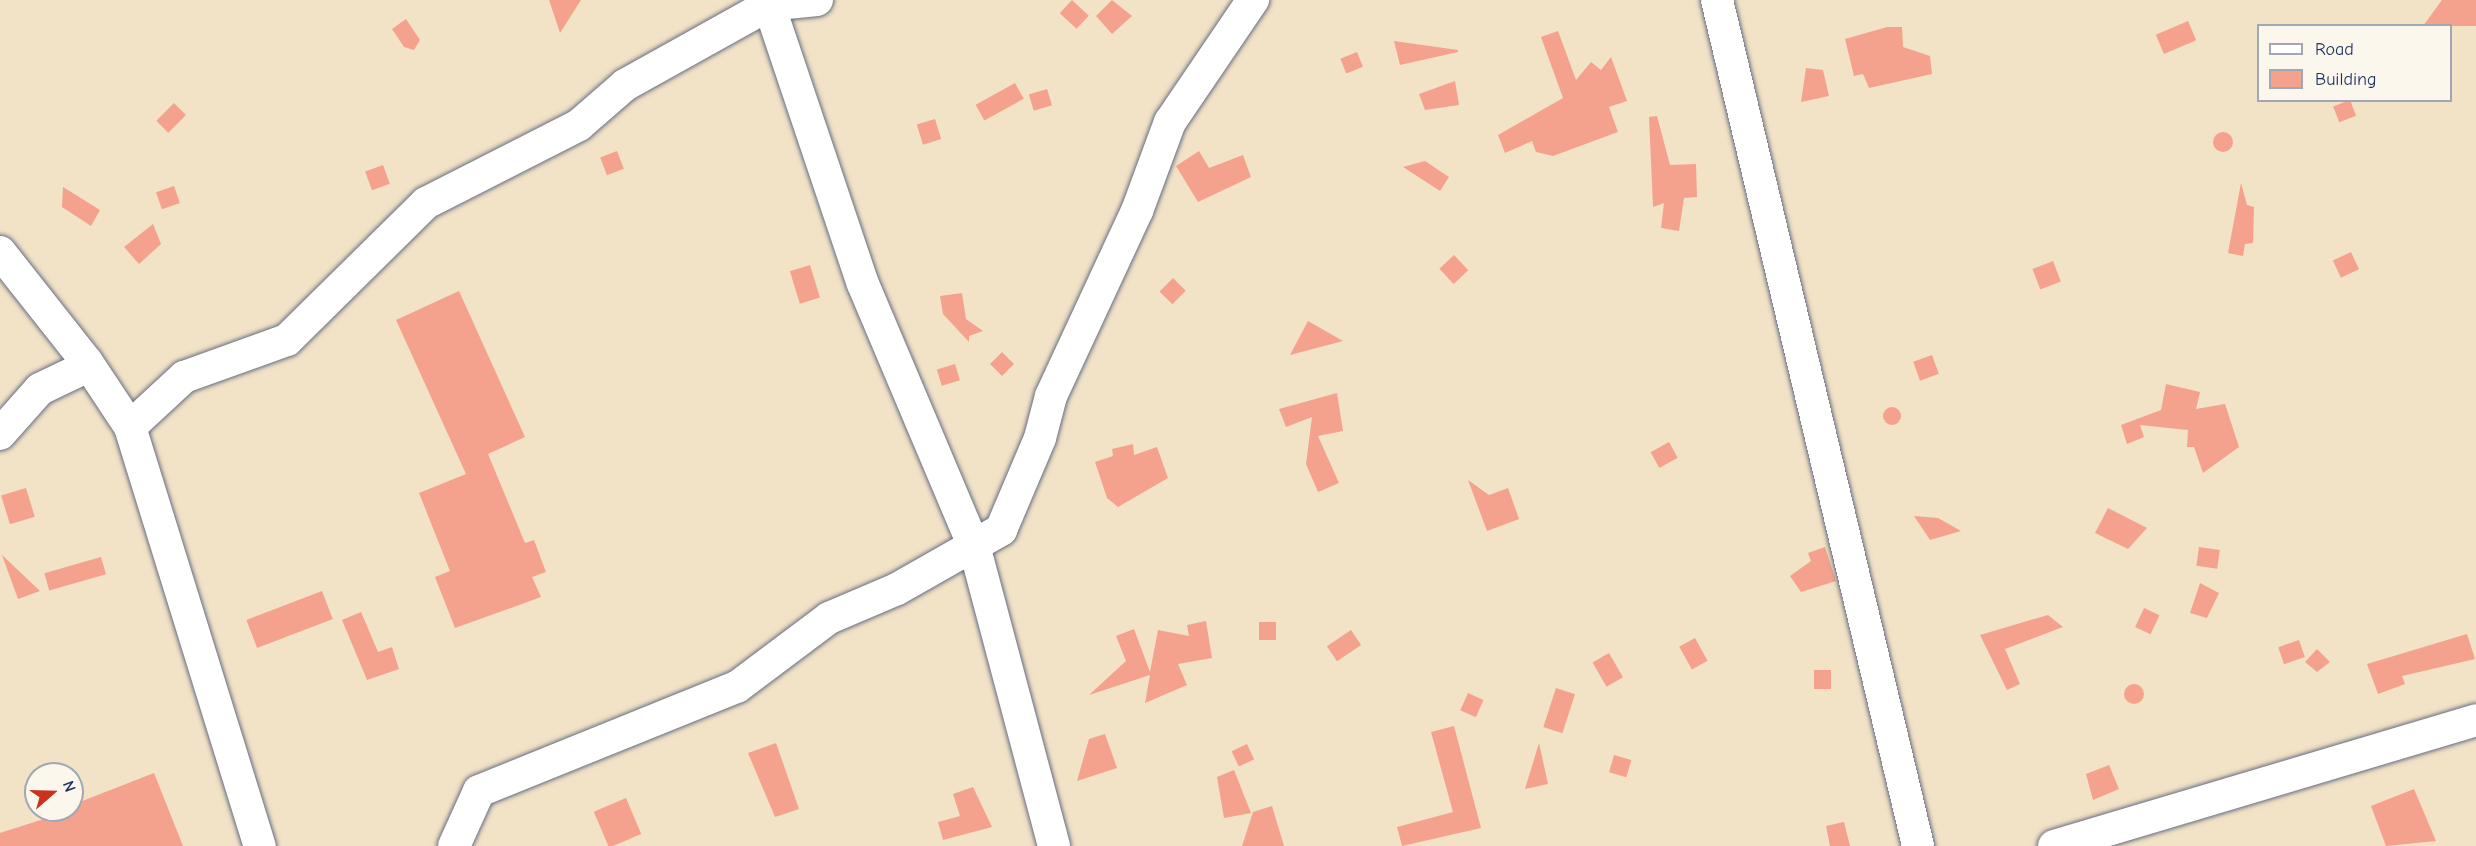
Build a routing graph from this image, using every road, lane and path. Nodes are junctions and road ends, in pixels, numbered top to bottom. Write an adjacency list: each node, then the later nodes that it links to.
1 (817, 0): 4 (street)
2 (1253, 0): 9 (street)
3 (1718, 0): 14 (street)
4 (768, 3): 7 (street); 9 (street)
5 (0, 252): 6 (street)
6 (86, 367): 7 (street); 8 (street)
7 (130, 427): 11 (street)
8 (0, 434)
9 (975, 549): 12 (street); 13 (street)
10 (2476, 720): 15 (street)
11 (260, 846)
12 (454, 846)
13 (1054, 846)
14 (1918, 846)
15 (2054, 846)

